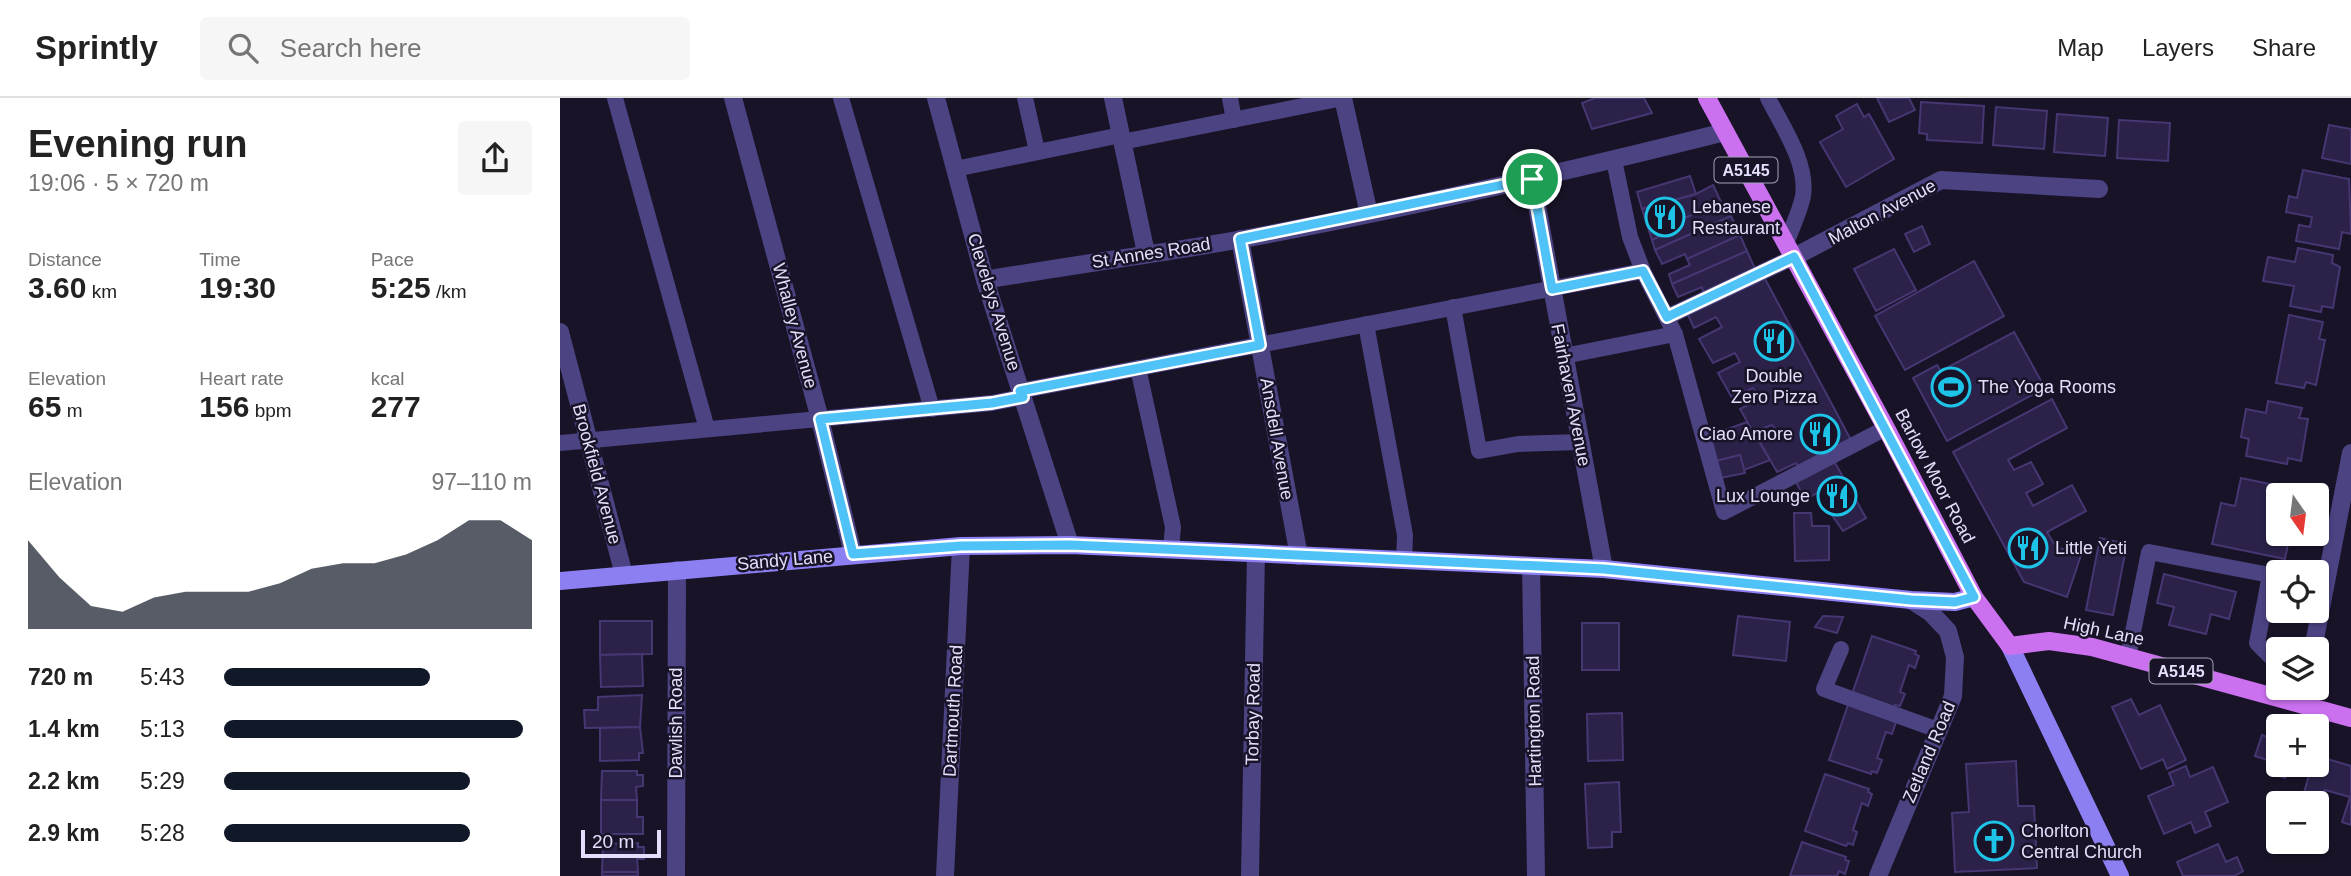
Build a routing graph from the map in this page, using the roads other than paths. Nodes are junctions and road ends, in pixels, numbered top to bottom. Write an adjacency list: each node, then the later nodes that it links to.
1 (615, 98): 38 (lane)
2 (733, 98): 36 (street, Whalley Avenue)
3 (841, 98): 35 (lane)
4 (936, 98): 16 (street, Cleveleys Avenue)
5 (1024, 98): 14 (lane)
6 (1113, 98): 13 (street)
7 (1230, 98): 11 (lane)
8 (1343, 98): 11 (lane); 19 (street)
9 (1707, 98): 12 (main road, Barlow Moor Road / A5145)
10 (1768, 98): 21 (lane)
11 (1234, 120): 13 (lane)
12 (1725, 132): 15 (street, St Annes Road); 21 (main road, Barlow Moor Road / A5145)
13 (1122, 139): 14 (lane); 22 (street)
14 (1037, 151): 16 (lane)
15 (1614, 160): 17 (street, St Annes Road); 23 (lane)
16 (955, 169): 24 (street, Cleveleys Avenue)
17 (1532, 179): 19 (street, St Annes Road); 25 (street, Fairhaven Avenue)
18 (2099, 189): 21 (street, Malton Avenue)
19 (1368, 214): 20 (street, St Annes Road)
20 (1240, 239): 22 (street, St Annes Road); 31 (street, Ansdell Avenue)
21 (1790, 250): 27 (lane); 37 (main road, Barlow Moor Road / A5145)
22 (1146, 253): 24 (street, St Annes Road)
23 (1643, 271): 25 (lane); 27 (lane)
24 (985, 280): 34 (street, Cleveleys Avenue)
25 (1552, 289): 26 (lane); 32 (street, Fairhaven Avenue)
26 (1453, 307): 28 (lane); 40 (lane)
27 (1667, 317): 30 (lane)
28 (1366, 324): 31 (lane); 49 (lane)
29 (560, 332): 39 (street, Brookfield Avenue)
30 (1675, 334): 32 (lane); 37 (lane)
31 (1260, 345): 33 (lane); 48 (street, Ansdell Avenue)
32 (1564, 356): 40 (street, Fairhaven Avenue)
33 (1138, 368): 34 (lane); 45 (lane)
34 (1021, 394): 35 (lane); 43 (street, Cleveleys Avenue)
35 (932, 409): 36 (lane)
36 (820, 419): 38 (lane); 47 (street, Whalley Avenue)
37 (1886, 428): 55 (main road, Barlow Moor Road / A5145)
38 (707, 429): 39 (lane)
39 (589, 440): 41 (lane); 53 (street, Brookfield Avenue)
40 (1580, 442): 51 (street, Fairhaven Avenue)
41 (560, 443)
42 (2351, 453): 57 (street)
43 (1070, 545): 44 (street, Sandy Lane); 45 (street, Sandy Lane)
44 (961, 546): 47 (street, Sandy Lane); 67 (street, Dartmouth Road)
45 (1171, 549): 46 (street, Sandy Lane)
46 (1256, 553): 48 (street, Sandy Lane); 68 (street, Torbay Road)
47 (853, 554): 52 (street, Sandy Lane)
48 (1299, 556): 49 (street, Sandy Lane)
49 (1404, 561): 50 (street, Sandy Lane)
50 (1531, 566): 51 (street, Sandy Lane); 69 (street, Hartington Road)
51 (1604, 569): 56 (street, Sandy Lane)
52 (677, 570): 53 (street, Sandy Lane); 66 (street, Dawlish Road)
53 (624, 575): 54 (street, Sandy Lane)
54 (560, 581)
55 (1974, 597): 56 (street, Sandy Lane); 58 (main road, Barlow Moor Road / A5145)
56 (1911, 600): 65 (street, Zetland Road)
57 (2316, 637)
58 (2010, 646): 61 (main road, High Lane / A5145); 71 (street, Barlow Moor Road)
59 (1840, 649): 65 (lane)
60 (2266, 652): 61 (lane)
61 (2128, 657): 62 (main road, High Lane / A5145)
62 (2266, 688)
63 (2313, 700): 64 (main road, High Lane / A5145)
64 (2351, 718)
65 (1938, 730): 70 (street, Zetland Road)
66 (676, 876)
67 (945, 876)
68 (1250, 876)
69 (1536, 876)
70 (1878, 876)
71 (2120, 876)

